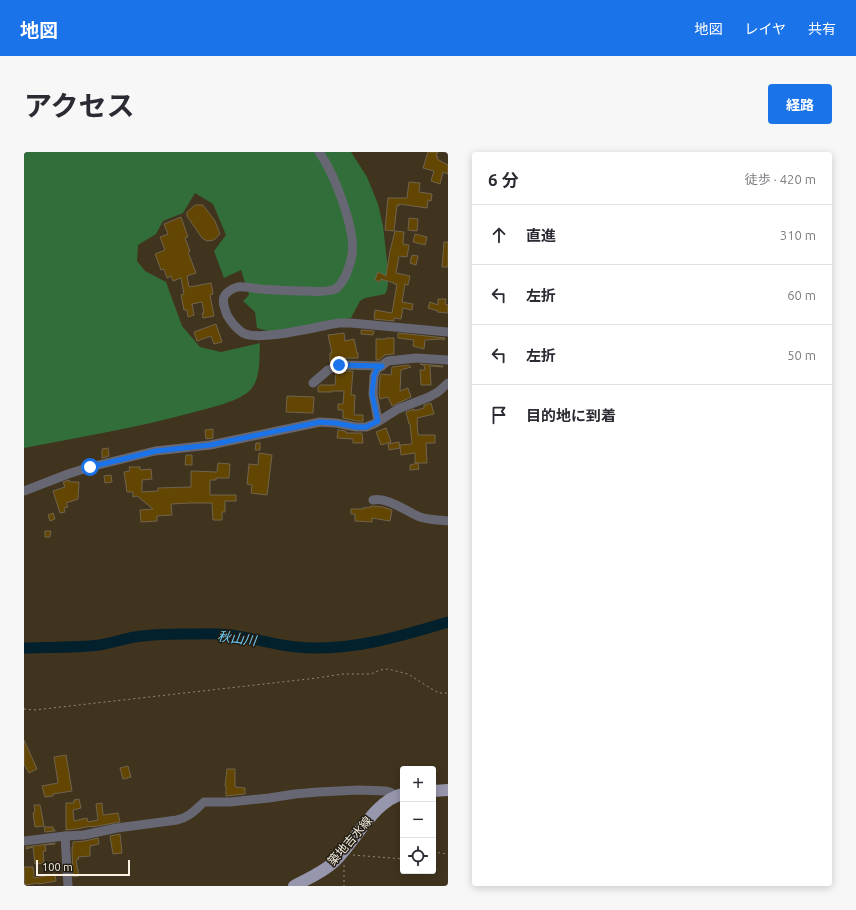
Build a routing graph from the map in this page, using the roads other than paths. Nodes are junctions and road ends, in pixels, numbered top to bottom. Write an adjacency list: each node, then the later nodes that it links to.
1 (319, 152): 2 (street)
2 (448, 332)
3 (448, 360): 4 (street)
4 (382, 366): 5 (street); 7 (street)
5 (313, 383)
6 (448, 383): 7 (street)
7 (378, 421): 8 (street)
8 (24, 491)
9 (373, 500): 10 (street)
10 (448, 521)
11 (448, 790): 12 (main road)
12 (436, 791)
13 (399, 795): 14 (street); 17 (main road, 築地吉水線)
14 (65, 836): 15 (street); 16 (street)
15 (24, 841)
16 (68, 886)
17 (294, 886)

